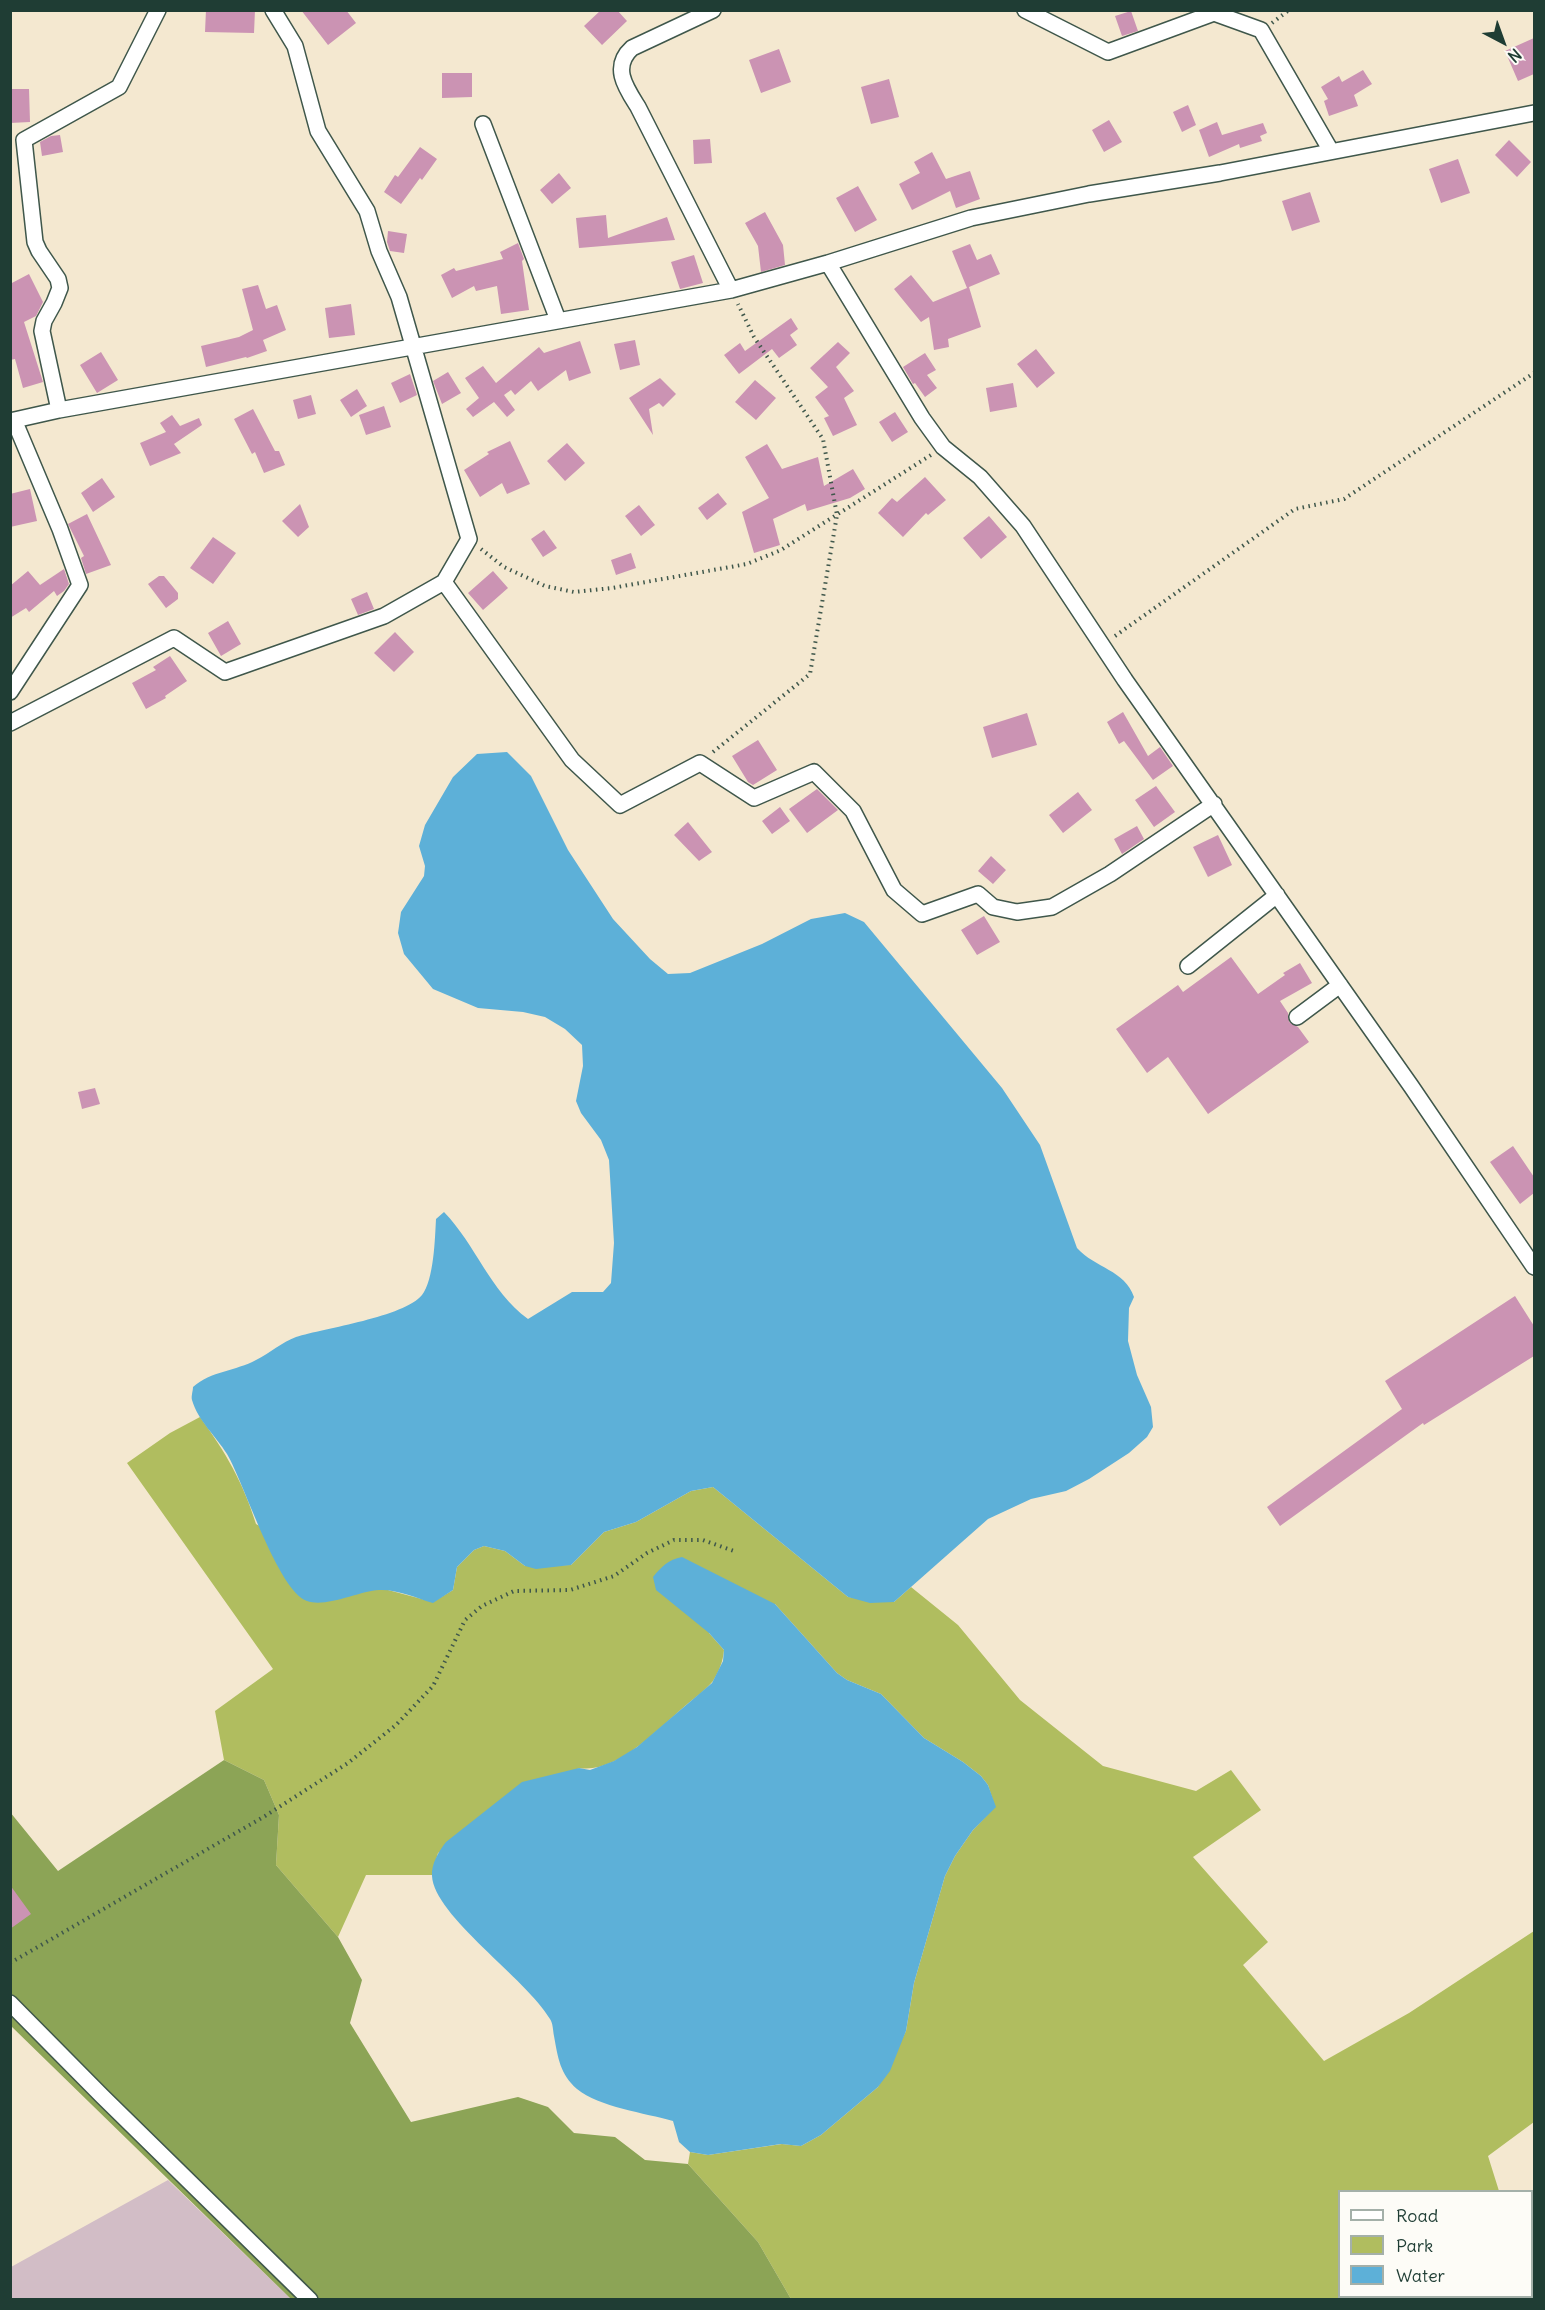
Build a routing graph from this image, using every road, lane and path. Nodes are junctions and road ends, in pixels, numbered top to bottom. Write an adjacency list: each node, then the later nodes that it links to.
1 (158, 10): 13 (street)
2 (273, 10): 11 (street)
3 (713, 10): 9 (street)
4 (1025, 10): 7 (street)
5 (1534, 112): 7 (street)
6 (483, 124): 10 (street)
7 (1331, 152): 8 (street)
8 (828, 263): 9 (street); 15 (street)
9 (731, 290): 10 (street); 16 (path)
10 (558, 320): 11 (street)
11 (413, 345): 13 (street); 17 (street)
12 (1534, 373): 19 (path)
13 (58, 410): 14 (street)
14 (12, 420): 20 (street)
15 (943, 447): 16 (path); 19 (street)
16 (837, 515): 17 (path); 22 (path)
17 (469, 539): 18 (street)
18 (444, 582): 21 (street); 22 (street)
19 (1102, 645): 23 (street)
20 (10, 692)
21 (10, 723)
22 (700, 763): 23 (street)
23 (1214, 804): 24 (street)
24 (1277, 895): 25 (street); 26 (street)
25 (1188, 966)
26 (1340, 985): 27 (street); 28 (street)
27 (1297, 1017)
28 (1534, 1267)
29 (737, 1552): 30 (path)
30 (10, 1963)
31 (10, 2002): 32 (street)
32 (310, 2300)

